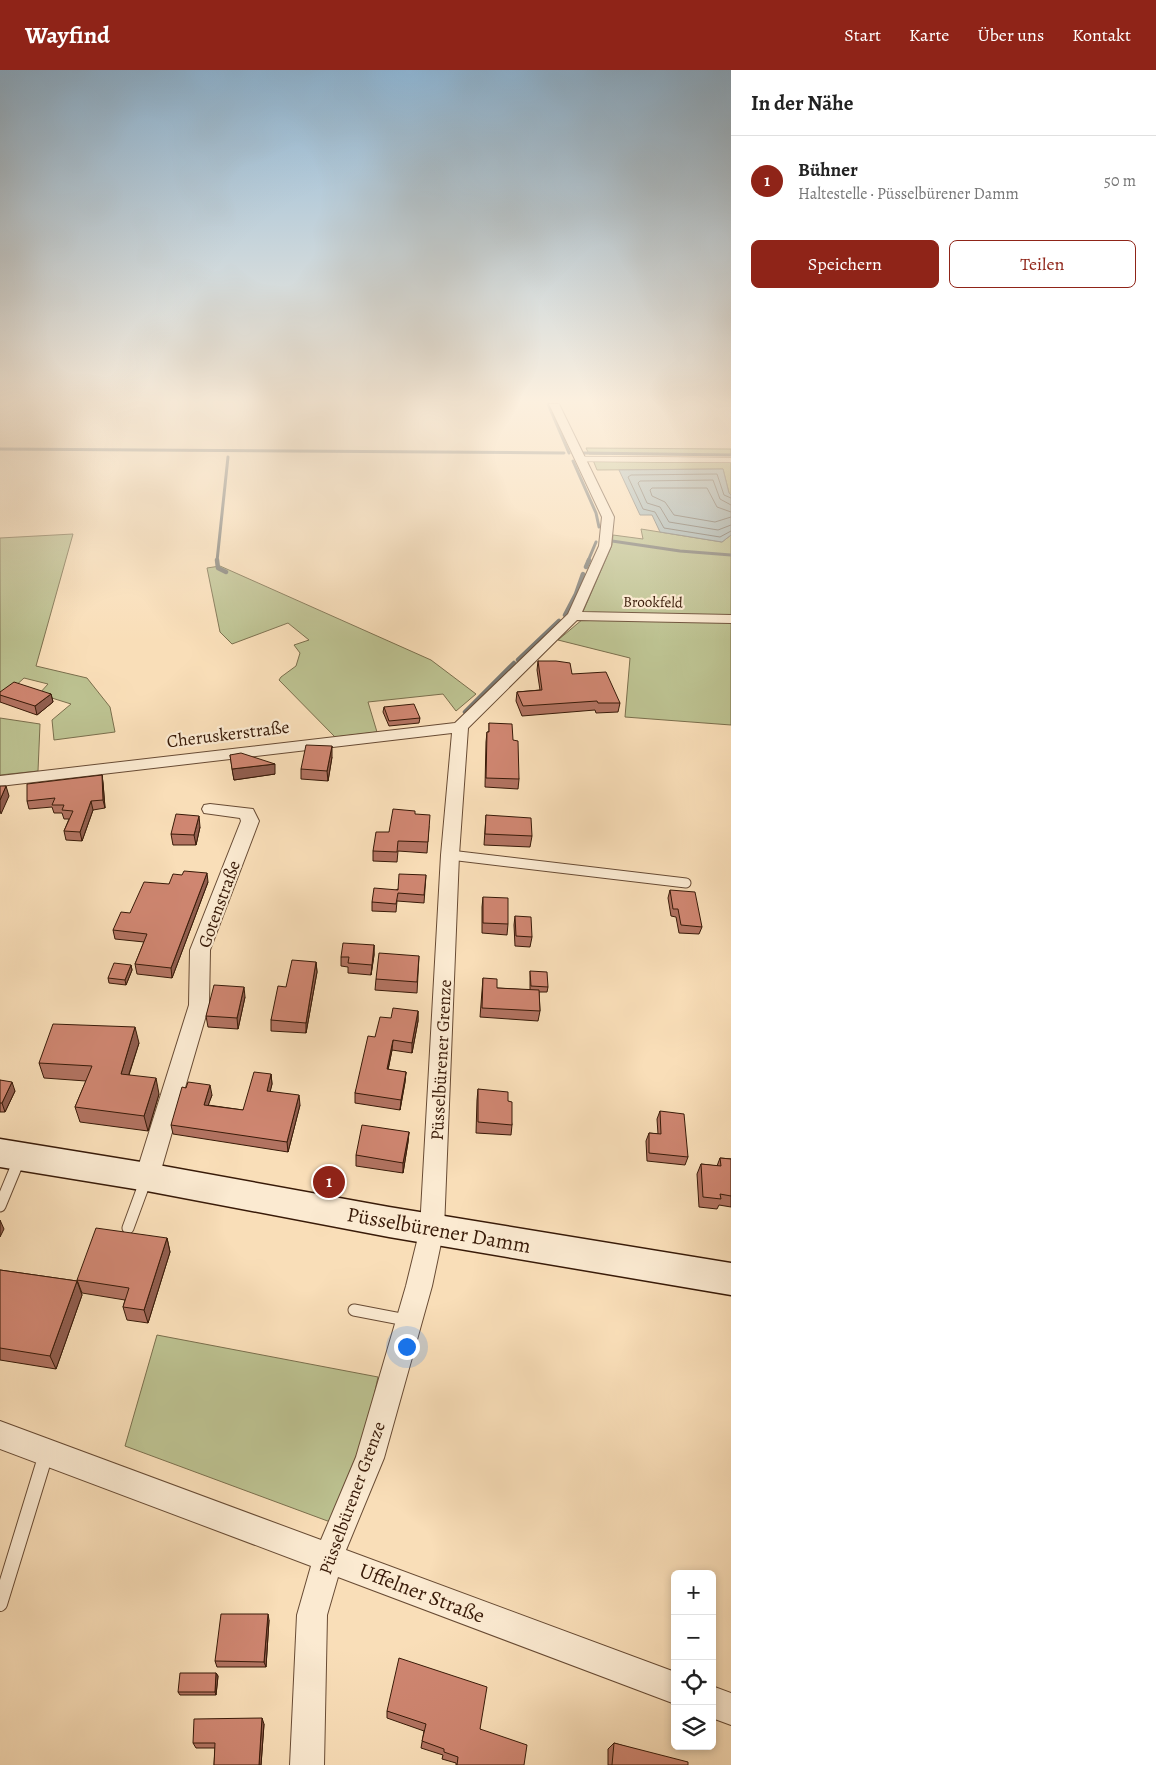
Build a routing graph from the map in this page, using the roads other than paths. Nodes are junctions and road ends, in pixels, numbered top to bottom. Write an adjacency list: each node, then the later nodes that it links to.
1 (592, 483): 2 (street)
2 (574, 616): 3 (street, Brookfeld); 4 (street)
3 (731, 619)
4 (460, 727): 5 (street, Cheruskerstraße); 7 (street, Püsselbürener Grenze)
5 (0, 781)
6 (210, 809): 10 (street, Gotenstraße)
7 (450, 855): 8 (lane); 13 (street, Püsselbürener Grenze)
8 (686, 883)
9 (10, 1154): 10 (main road, Püsselbürener Damm); 11 (lane)
10 (147, 1176): 12 (lane); 13 (main road, Püsselbürener Damm)
11 (0, 1206)
12 (128, 1228)
13 (432, 1229): 14 (main road, Püsselbürener Damm); 16 (street, Püsselbürener Grenze)
14 (731, 1279)
15 (354, 1310): 16 (lane)
16 (409, 1320): 19 (street, Püsselbürener Grenze)
17 (0, 1435): 18 (street, Uffelner Straße)
18 (46, 1454): 19 (street, Uffelner Straße); 20 (lane)
19 (328, 1558): 21 (street, Uffelner Straße); 24 (street, Püsselbürener Grenze)
20 (0, 1604)
21 (671, 1687)
22 (716, 1703): 23 (street)
23 (731, 1709)
24 (307, 1765)

